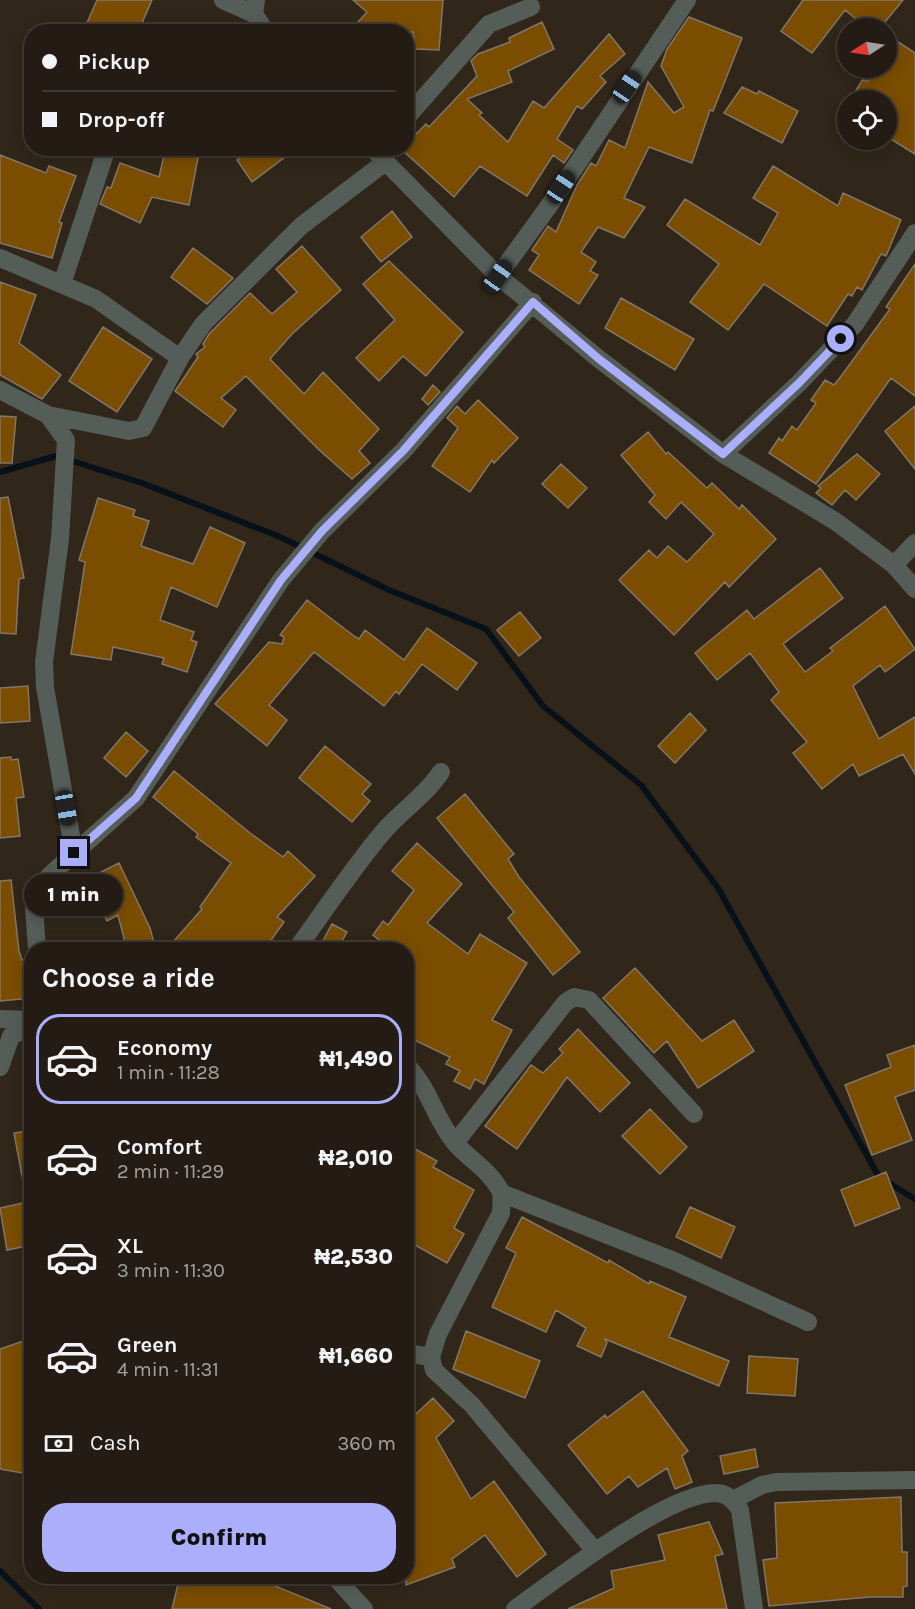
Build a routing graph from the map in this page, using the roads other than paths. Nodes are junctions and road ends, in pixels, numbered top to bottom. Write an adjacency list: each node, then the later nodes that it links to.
1 (223, 0): 3 (street)
2 (687, 0): 12 (street)
3 (255, 7): 5 (street)
4 (531, 7): 6 (street)
5 (262, 24)
6 (414, 109)
7 (104, 156): 13 (street)
8 (375, 156): 15 (street)
9 (381, 156): 12 (street)
10 (915, 233): 18 (street)
11 (0, 258): 13 (street)
12 (498, 276): 14 (street)
13 (62, 284): 15 (street)
14 (533, 302): 18 (street); 23 (street)
15 (180, 358): 17 (street)
16 (0, 390): 17 (street)
17 (48, 415): 23 (street)
18 (723, 454): 20 (street)
19 (915, 543): 20 (street)
20 (894, 565): 21 (street)
21 (915, 589)
22 (441, 772): 25 (street)
23 (74, 853): 24 (street)
24 (36, 942)
25 (302, 942)
26 (0, 1019): 27 (street)
27 (24, 1020)
28 (24, 1030): 29 (street)
29 (0, 1067)
30 (414, 1074): 32 (street)
31 (694, 1114): 32 (street)
32 (454, 1143): 33 (street)
33 (501, 1193): 34 (street); 36 (street)
34 (808, 1322)
35 (414, 1354): 36 (street)
36 (431, 1357): 39 (street)
37 (915, 1480): 38 (street)
38 (735, 1499): 39 (street); 43 (street)
39 (595, 1551): 42 (street)
40 (341, 1584): 41 (street)
41 (364, 1609)
42 (515, 1609)
43 (754, 1609)

